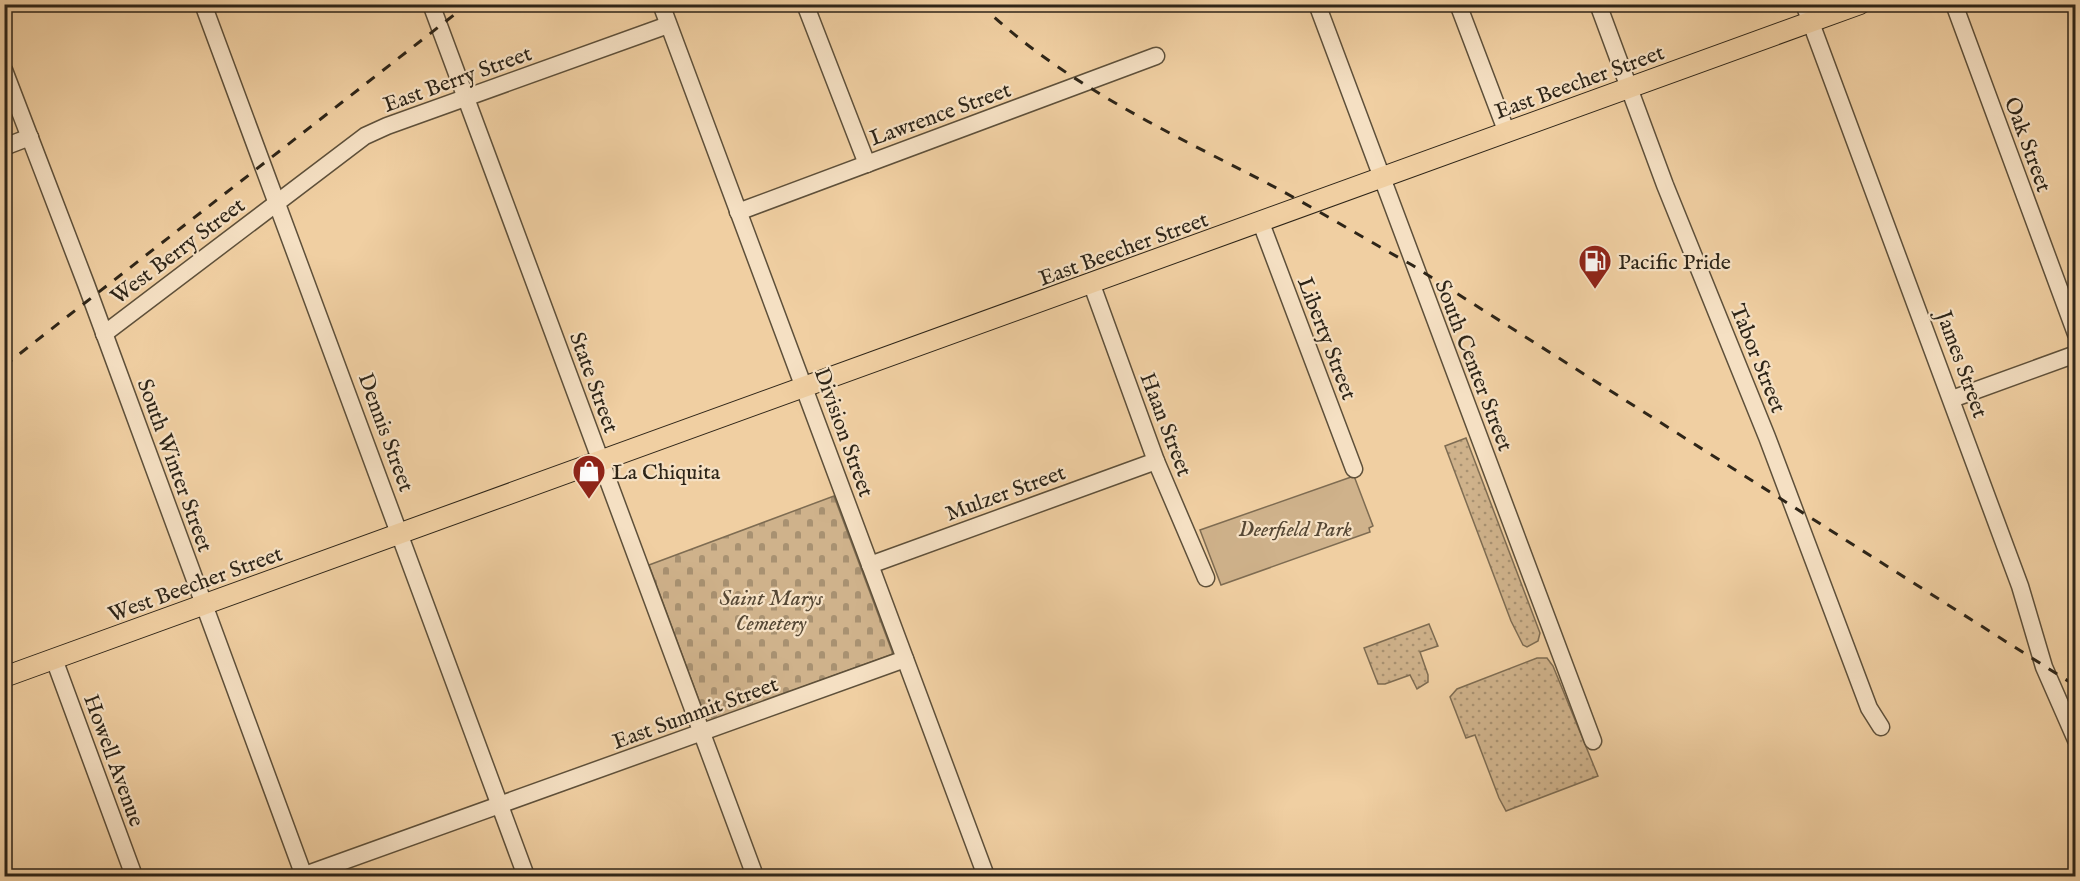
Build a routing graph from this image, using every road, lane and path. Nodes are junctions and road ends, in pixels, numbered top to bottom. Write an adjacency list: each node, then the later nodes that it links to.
1 (203, 4): 21 (street, Dennis Street)
2 (431, 4): 15 (street, State Street)
3 (661, 4): 11 (street, Division Street)
4 (805, 4): 19 (street)
5 (1317, 4): 20 (street, South Center Street)
6 (1458, 4): 16 (street)
7 (1598, 4): 14 (street, Tabor Street)
8 (1860, 4): 10 (main road, East Beecher Street)
9 (1954, 4): 26 (street, Oak Street)
10 (1808, 14): 14 (main road, East Beecher Street); 29 (street, James Street)
11 (668, 25): 15 (street, East Berry Street); 22 (street, Division Street)
12 (1156, 56): 19 (street, Lawrence Street)
13 (4, 70): 17 (street, South Winter Street)
14 (1630, 88): 16 (main road, East Beecher Street); 40 (street, Tabor Street)
15 (466, 99): 21 (street, East Berry Street); 31 (street, State Street)
16 (1507, 133): 20 (main road, East Beecher Street)
17 (30, 137): 18 (street); 25 (street, South Winter Street)
18 (4, 147)
19 (867, 164): 22 (street, Lawrence Street)
20 (1383, 178): 23 (main road, East Beecher Street); 43 (street, South Center Street)
21 (277, 202): 25 (street, West Berry Street); 33 (street, Dennis Street)
22 (738, 212): 28 (street, Division Street)
23 (1261, 223): 24 (main road, East Beecher Street); 32 (street, Liberty Street)
24 (1092, 285): 28 (main road, East Beecher Street); 30 (street, Haan Street)
25 (104, 334): 36 (street, South Winter Street)
26 (2076, 334)
27 (2076, 354): 29 (street)
28 (805, 389): 31 (main road, East Beecher Street); 34 (street, Division Street)
29 (1952, 399): 42 (street, James Street)
30 (1156, 461): 34 (street, Mulzer Street); 35 (street, Haan Street)
31 (600, 463): 33 (main road, East Beecher Street); 41 (street, State Street)
32 (1354, 469)
33 (401, 534): 36 (main road, West Beecher Street); 44 (street, Dennis Street)
34 (870, 565): 38 (street, Division Street)
35 (1206, 578)
36 (204, 606): 37 (main road, West Beecher Street); 46 (street, South Winter Street)
37 (54, 659): 39 (main road, West Beecher Street); 45 (street, Howell Avenue)
38 (905, 659): 41 (street, East Summit Street); 49 (street, Division Street)
39 (4, 677)
40 (1881, 727)
41 (701, 734): 44 (street, East Summit Street); 48 (street, State Street)
42 (2076, 740)
43 (1593, 741)
44 (500, 806): 46 (street, East Summit Street); 47 (street, Dennis Street)
45 (134, 876)
46 (303, 876)
47 (526, 876)
48 (755, 876)
49 (986, 876)

